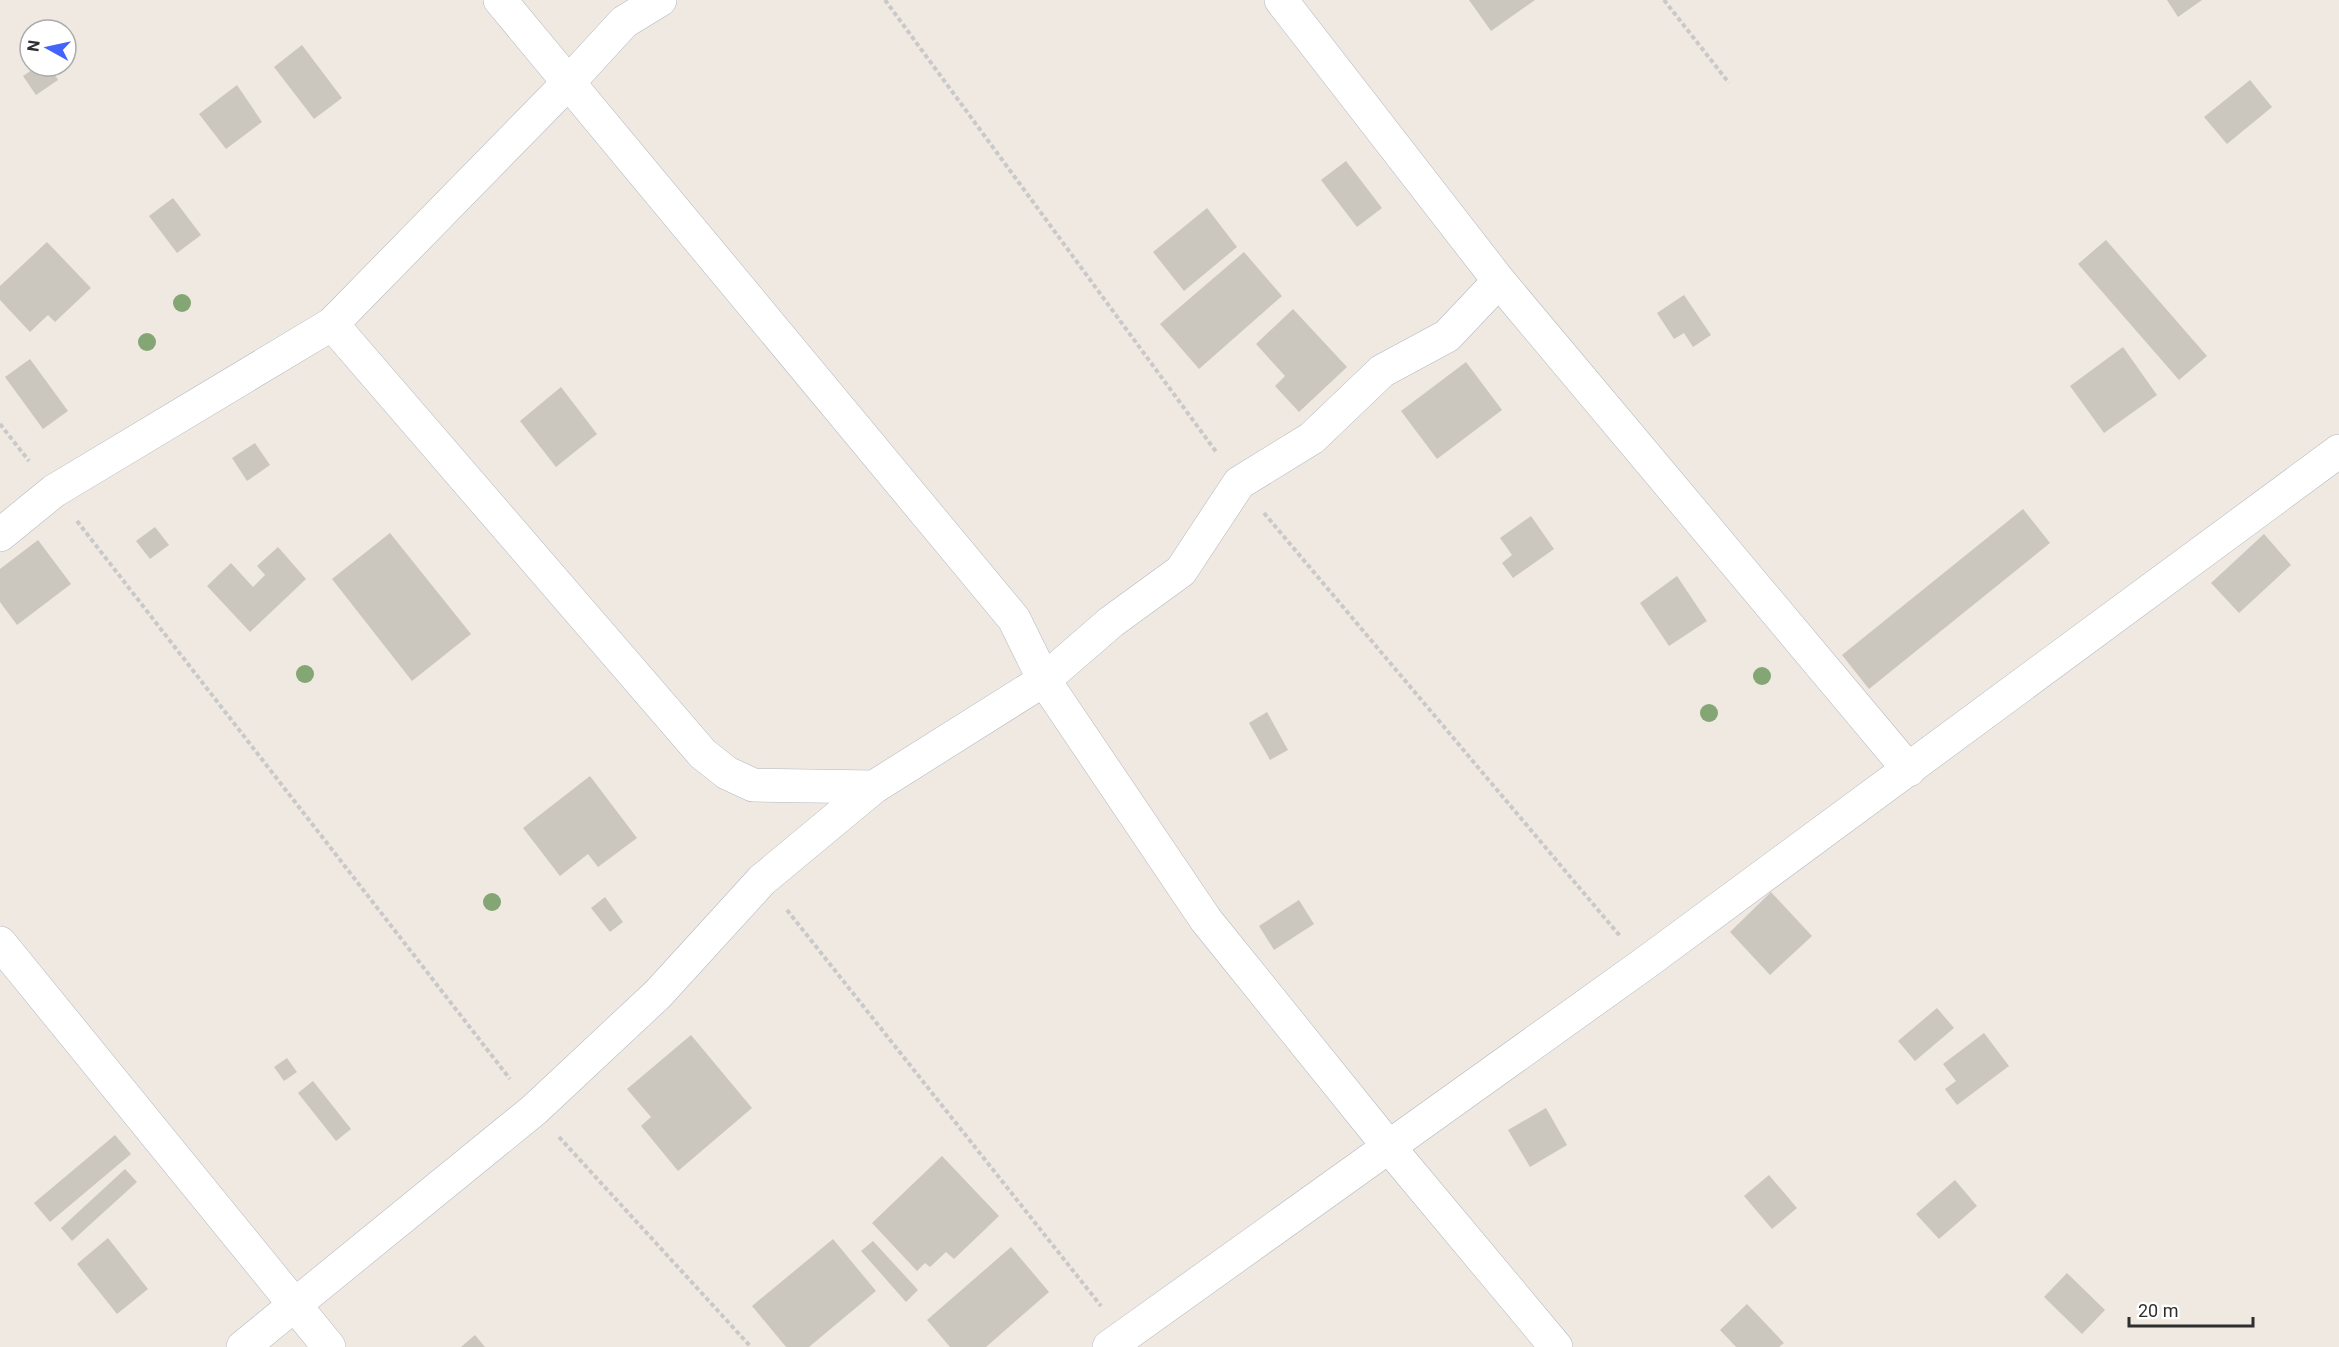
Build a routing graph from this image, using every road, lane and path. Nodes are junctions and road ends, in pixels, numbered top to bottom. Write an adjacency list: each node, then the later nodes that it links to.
1 (501, 0): 6 (street)
2 (660, 0): 6 (street)
3 (1281, 0): 7 (street)
4 (1664, 0): 5 (path)
5 (1729, 82)
6 (568, 83): 8 (street); 13 (street)
7 (1499, 281): 13 (street); 14 (street)
8 (332, 324): 11 (street); 15 (street)
9 (0, 424): 11 (path)
10 (2339, 451): 14 (street)
11 (54, 491): 12 (street); 18 (path)
12 (0, 535)
13 (1044, 680): 15 (street); 19 (street)
14 (1909, 770): 19 (street)
15 (874, 787): 16 (street)
16 (762, 880): 18 (street); 21 (path)
17 (0, 943): 20 (street)
18 (534, 1110): 20 (street); 24 (path)
19 (1389, 1148): 21 (street); 25 (street)
20 (294, 1306): 22 (street); 23 (street)
21 (1116, 1341)
22 (243, 1347)
23 (329, 1347)
24 (751, 1347)
25 (1556, 1347)

